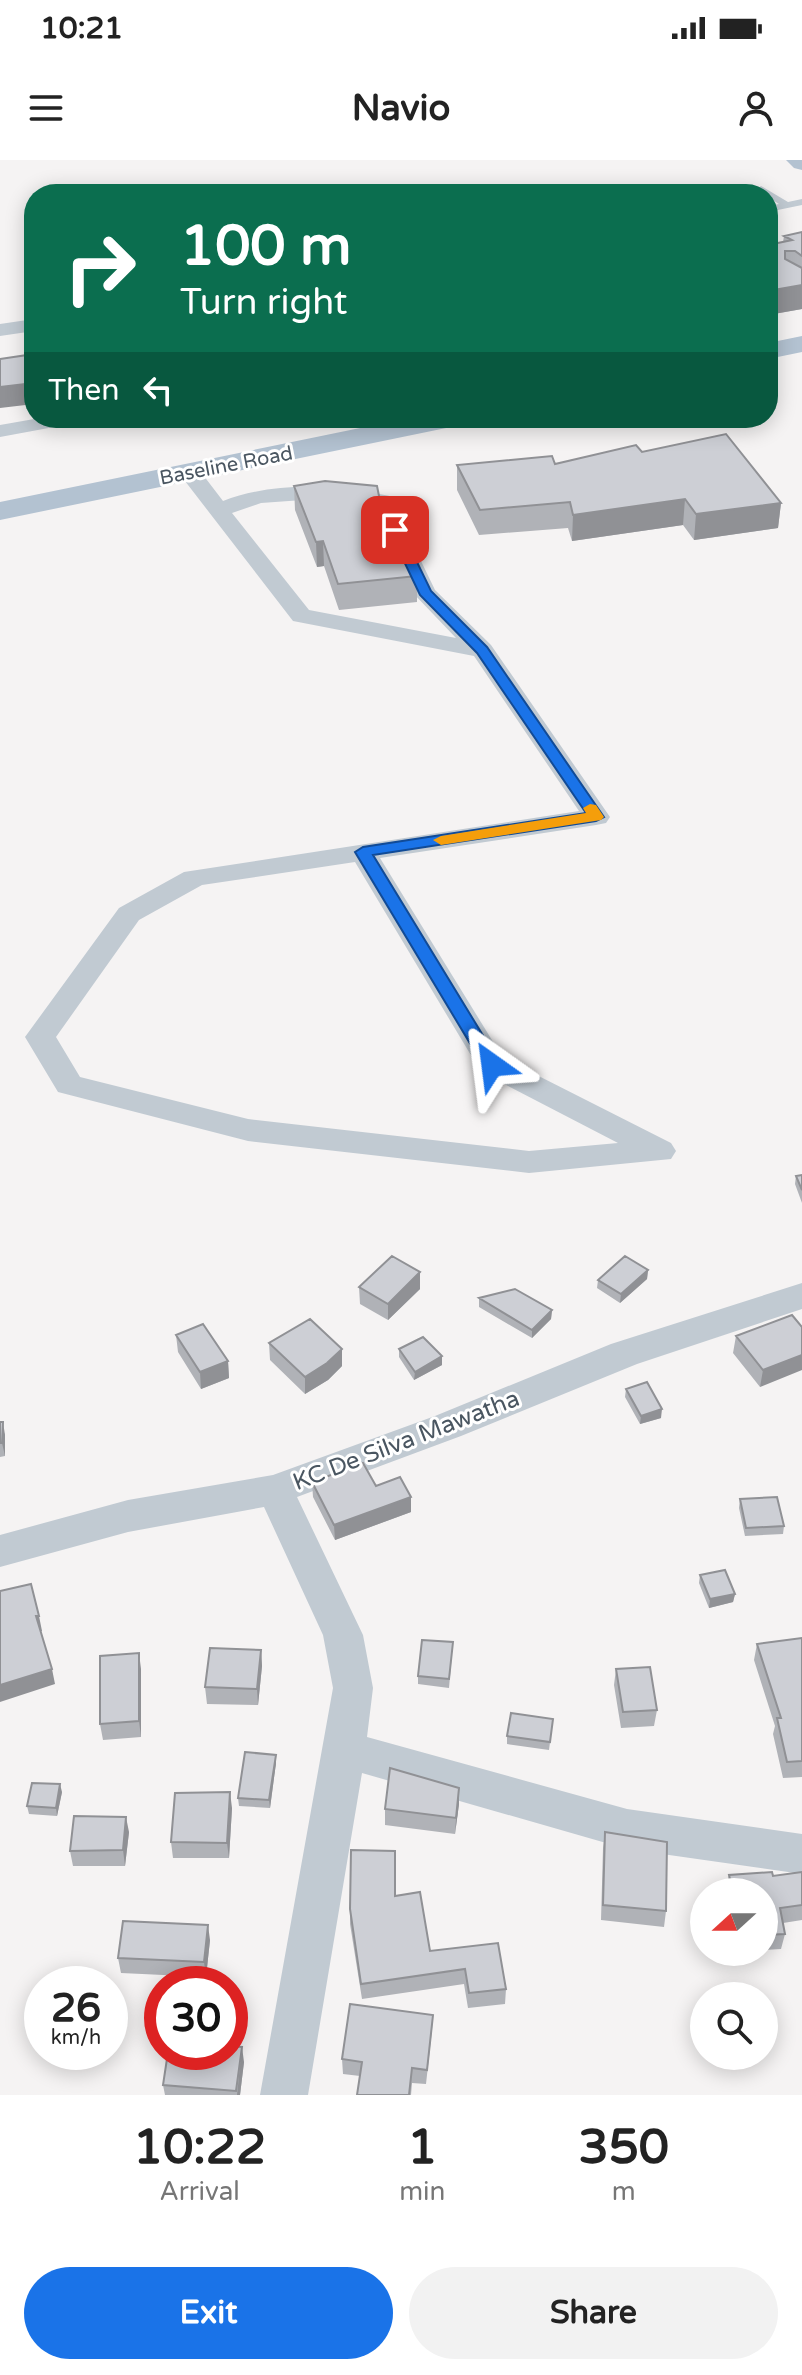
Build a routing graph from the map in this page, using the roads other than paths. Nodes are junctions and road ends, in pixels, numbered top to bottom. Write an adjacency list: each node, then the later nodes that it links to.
1 (778, 199): 3 (lane)
2 (802, 202): 3 (lane)
3 (787, 205): 4 (lane)
4 (778, 207)
5 (24, 325): 6 (street)
6 (2, 326)
7 (802, 344): 8 (main road)
8 (778, 349)
9 (24, 427): 11 (street)
10 (402, 428): 12 (main road, Baseline Road)
11 (0, 431)
12 (189, 472): 13 (street); 14 (main road, Baseline Road)
13 (219, 510): 15 (street); 15 (street)
14 (0, 511)
15 (482, 650): 16 (street)
16 (363, 852): 16 (street)
17 (802, 1296): 18 (street, KC De Silva Mawatha)
18 (275, 1490): 19 (street, KC De Silva Mawatha); 20 (street)
19 (0, 1551)
20 (345, 1749): 21 (street); 22 (street)
21 (802, 1854)
22 (284, 2095)

